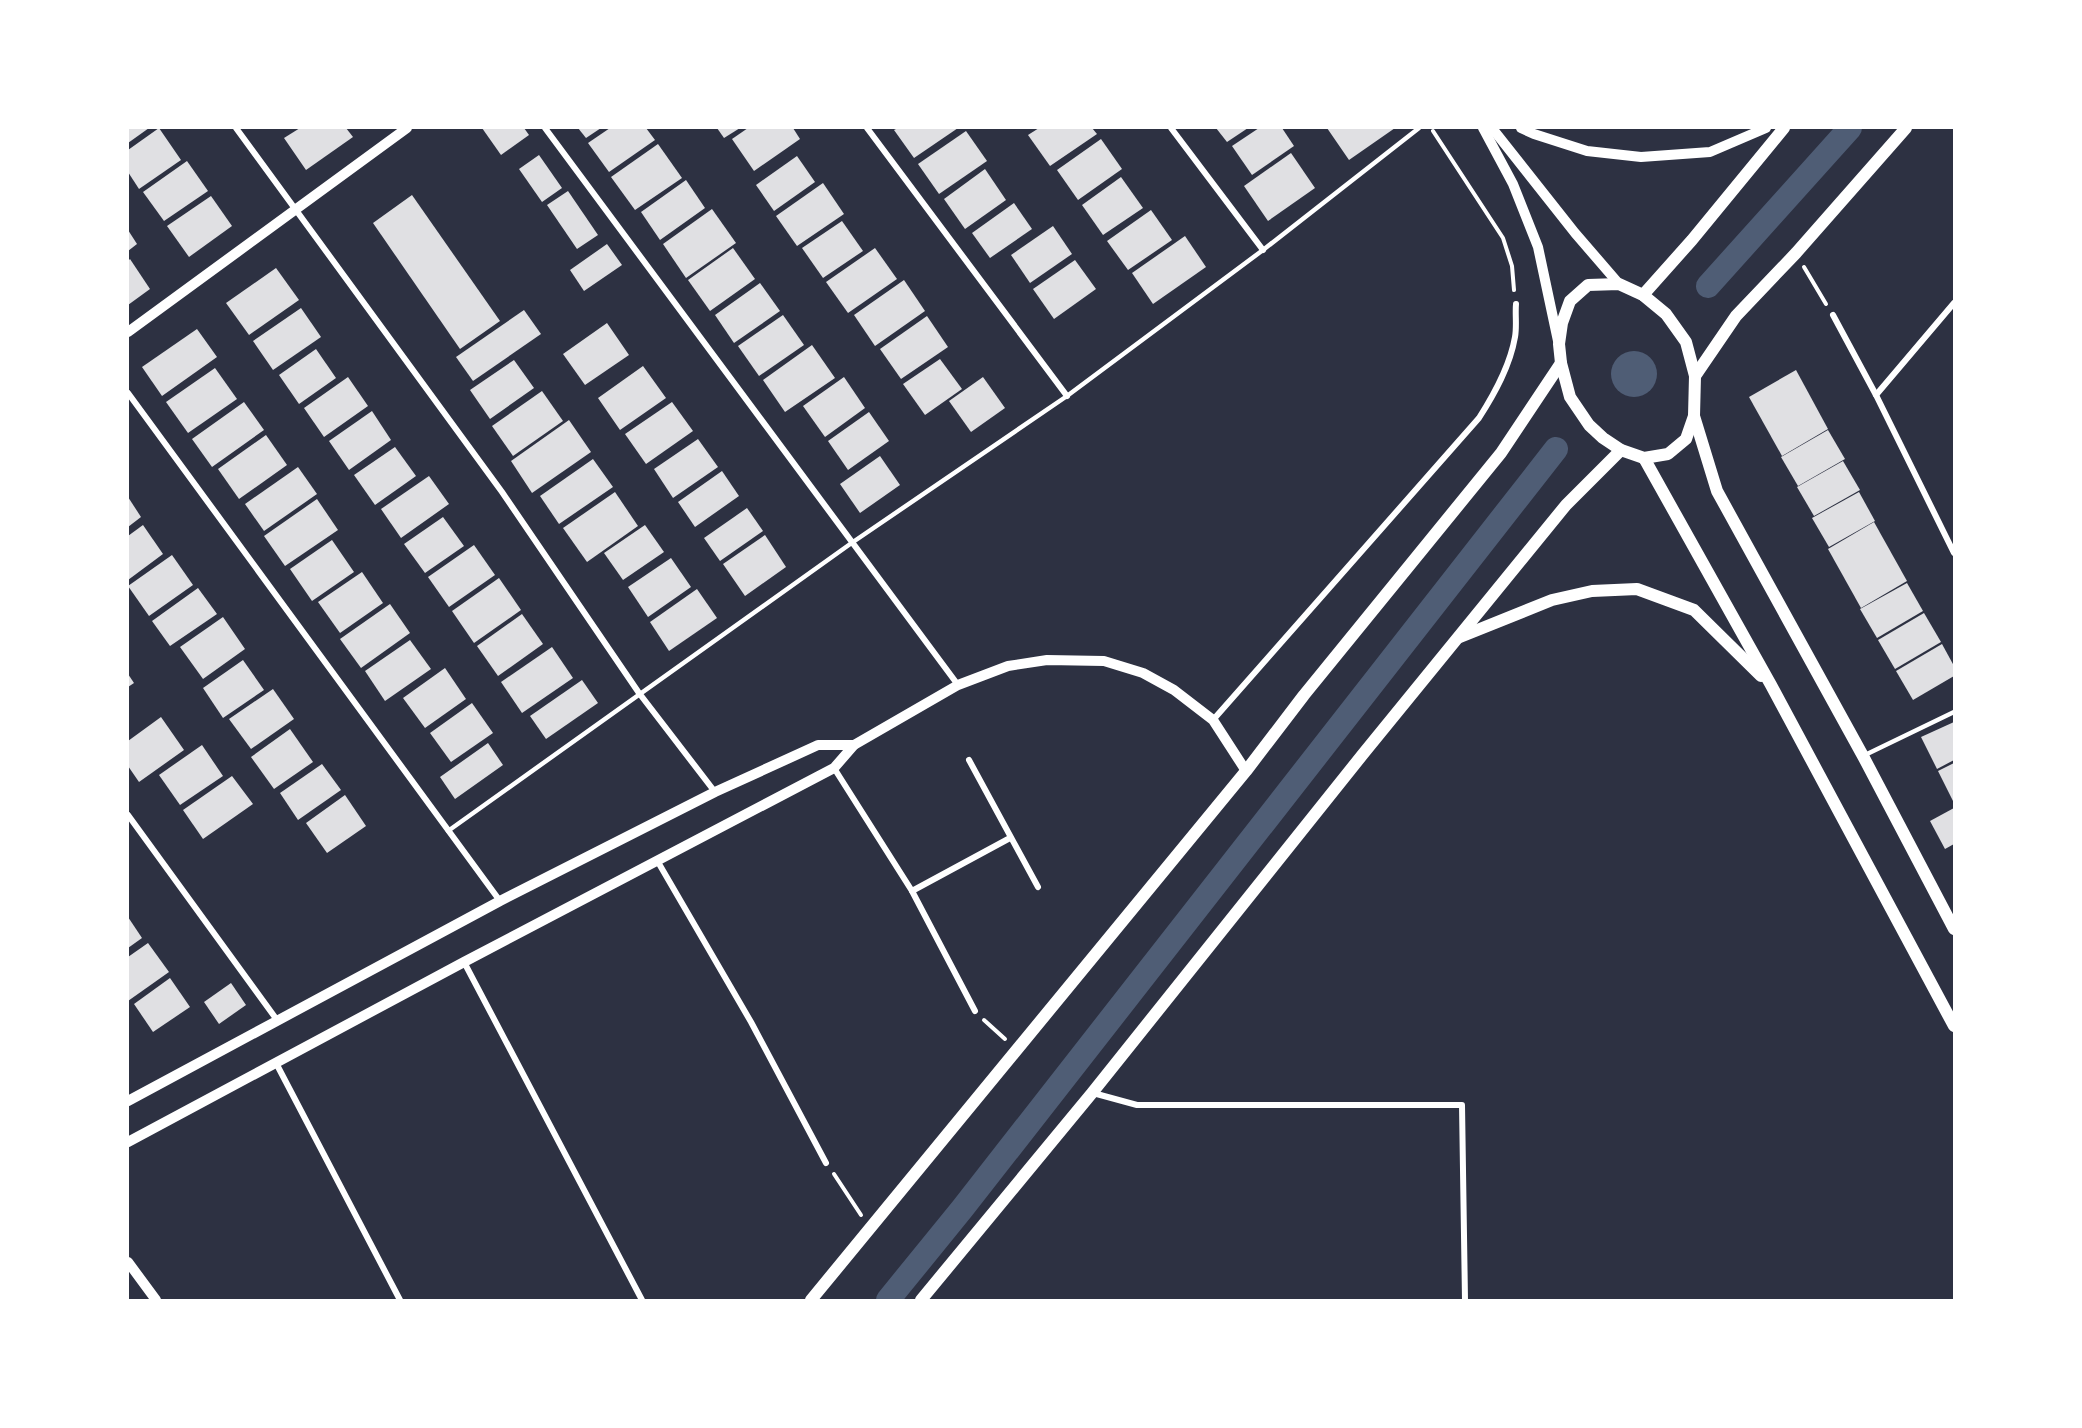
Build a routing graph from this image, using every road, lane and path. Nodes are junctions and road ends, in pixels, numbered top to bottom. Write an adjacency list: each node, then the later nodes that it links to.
1 (236, 128): 14 (street)
2 (407, 128): 14 (street)
3 (545, 128): 32 (street)
4 (867, 128): 28 (street)
5 (1171, 128): 15 (street)
6 (1419, 128): 15 (lane)
7 (1431, 128): 20 (path)
8 (1483, 128): 23 (street)
9 (1492, 128): 17 (street)
10 (1521, 128): 11 (street)
11 (1766, 128)
12 (1784, 128): 18 (main road)
13 (1906, 128): 16 (main road)
14 (295, 209): 22 (street); 37 (street)
15 (1263, 250): 28 (lane)
16 (1796, 254): 21 (path); 25 (main road)
17 (1619, 284): 18 (main road); 23 (main road)
18 (1643, 295): 25 (main road)
19 (1954, 303): 27 (street)
20 (1515, 304): 39 (street)
21 (1833, 315): 27 (street)
22 (128, 332)
23 (1559, 345): 24 (main road)
24 (1561, 363): 30 (main road); 44 (main road)
25 (1695, 376): 29 (main road)
26 (128, 393): 47 (street)
27 (1876, 395): 33 (street)
28 (1067, 396): 32 (lane)
29 (1694, 416): 31 (main road); 41 (main road)
30 (1621, 450): 31 (main road); 34 (main road)
31 (1644, 458): 36 (main road)
32 (853, 542): 35 (street); 37 (lane)
33 (1954, 553)
34 (1459, 637): 36 (main road); 60 (main road)
35 (958, 685): 39 (street); 40 (street)
36 (1771, 685): 57 (main road)
37 (639, 693): 45 (street); 47 (lane)
38 (1954, 711): 41 (lane)
39 (1213, 720): 44 (street)
40 (854, 745): 43 (street); 45 (street)
41 (1863, 756): 53 (main road)
42 (969, 760): 48 (street)
43 (834, 768): 49 (street); 51 (street)
44 (1246, 771): 58 (main road)
45 (715, 792): 52 (street)
46 (128, 815): 56 (street)
47 (448, 831): 52 (street)
48 (1010, 838): 50 (street); 51 (street)
49 (658, 862): 54 (street); 63 (street)
50 (1038, 887)
51 (912, 891): 55 (street)
52 (500, 901): 56 (street)
53 (1954, 929)
54 (464, 962): 59 (street); 68 (street)
55 (975, 1011): 58 (path)
56 (277, 1020): 61 (street)
57 (1954, 1026)
58 (1017, 1050): 64 (main road)
59 (276, 1063): 62 (street); 67 (street)
60 (1092, 1093): 70 (main road); 71 (street)
61 (128, 1101)
62 (128, 1142)
63 (826, 1163): 64 (path)
64 (870, 1228): 69 (main road)
65 (128, 1262): 66 (street)
66 (156, 1300)
67 (399, 1300)
68 (642, 1300)
69 (811, 1300)
70 (921, 1300)
71 (1465, 1300)

